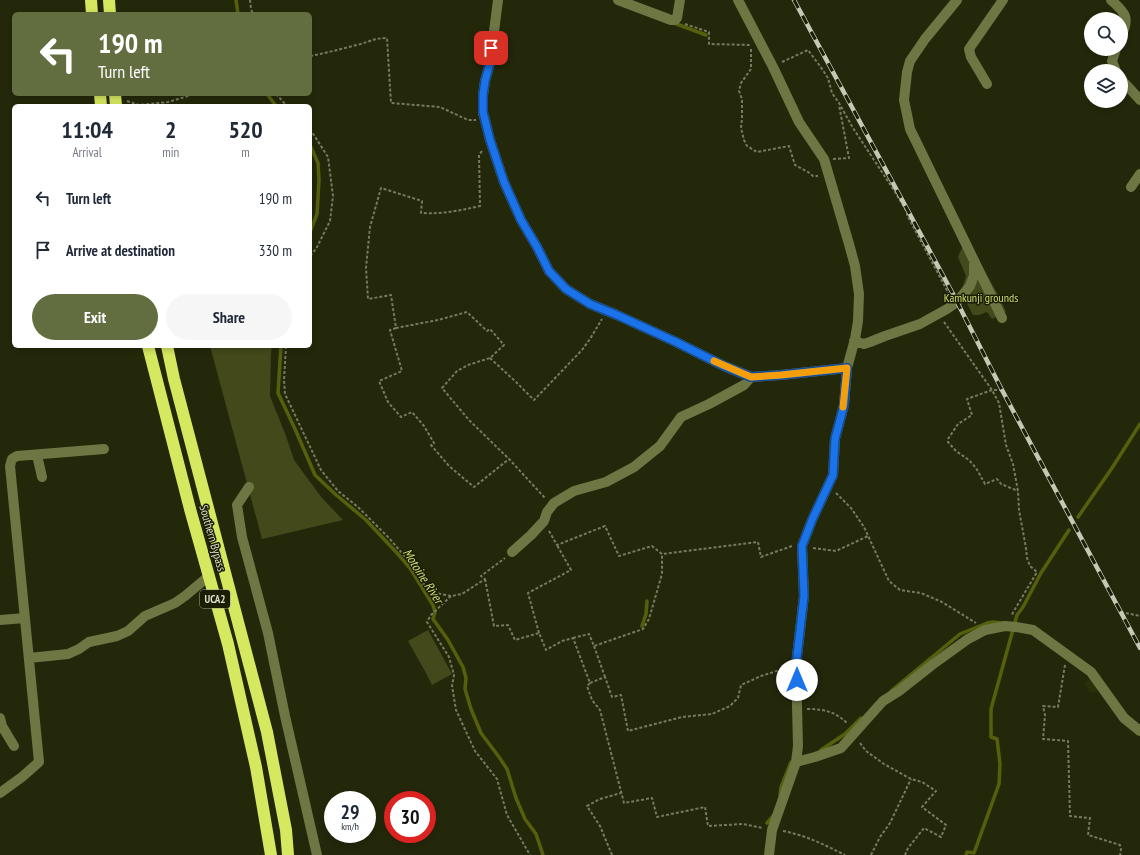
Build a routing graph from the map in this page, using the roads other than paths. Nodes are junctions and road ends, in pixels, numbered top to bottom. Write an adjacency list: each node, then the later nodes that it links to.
1 (91, 0): 10 (highway)
2 (109, 0): 11 (highway)
3 (498, 0): 24 (street)
4 (618, 0): 5 (street)
5 (680, 0)
6 (738, 0): 20 (street)
7 (957, 0): 18 (street)
8 (1003, 0): 13 (street)
9 (1111, 0): 12 (street)
10 (92, 12)
11 (110, 12)
12 (1123, 12)
13 (987, 84)
14 (1128, 87): 15 (street)
15 (1140, 100)
16 (1140, 174): 17 (street)
17 (1131, 187)
18 (974, 262): 19 (street); 20 (street)
19 (1002, 318)
20 (854, 341): 23 (street)
21 (149, 348): 30 (highway, Southern Bypass / UCA2)
22 (167, 348): 40 (highway, Southern Bypass / UCA2)
23 (847, 368): 24 (street); 37 (street)
24 (751, 377): 29 (street)
25 (104, 449): 26 (street)
26 (37, 455): 27 (street); 31 (street)
27 (42, 477)
28 (249, 487): 41 (street)
29 (512, 552)
30 (209, 576): 33 (street); 39 (highway, Southern Bypass / UCA2)
31 (25, 618): 32 (street); 33 (street)
32 (0, 620)
33 (29, 658): 38 (street)
34 (0, 718): 36 (street)
35 (1140, 731): 37 (street)
36 (14, 746)
37 (796, 762): 42 (street)
38 (0, 793)
39 (271, 855)
40 (288, 855)
41 (317, 855)
42 (768, 855)

